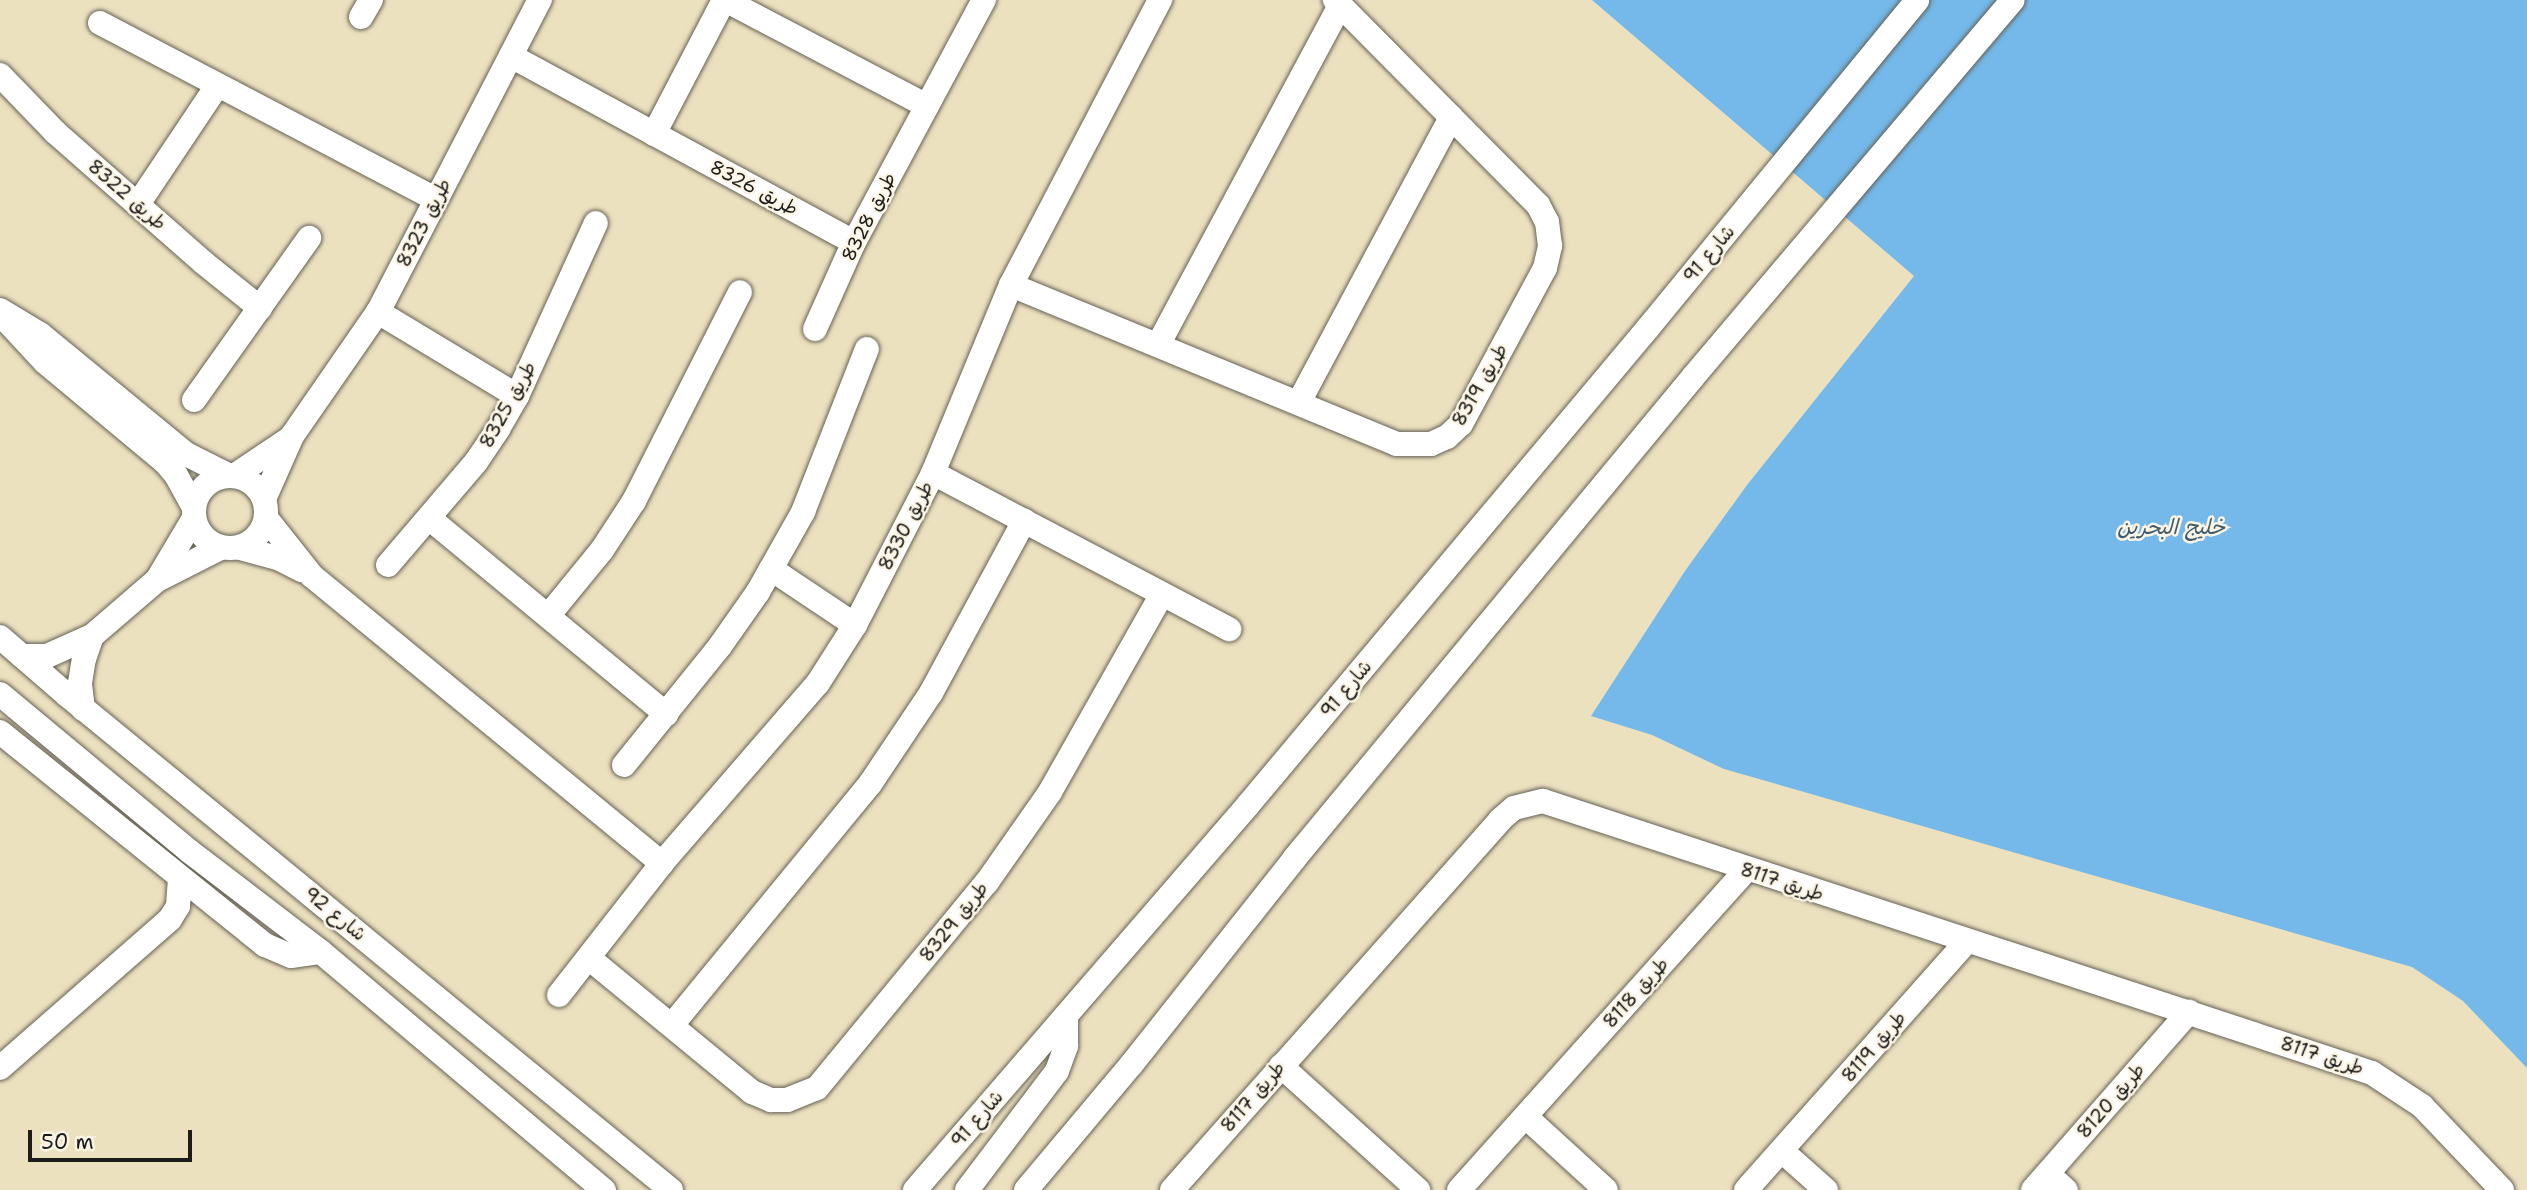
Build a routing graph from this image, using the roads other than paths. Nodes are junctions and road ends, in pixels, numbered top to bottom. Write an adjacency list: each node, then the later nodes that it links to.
1 (540, 0): 9 (street, طريق 8323)
2 (724, 0): 12 (street); 14 (street)
3 (984, 0): 12 (street, طريق 8328)
4 (1160, 0): 20 (street, طريق 8330)
5 (1917, 0): 65 (street, شارع 91)
6 (2013, 0): 76 (street)
7 (1338, 3): 13 (street, طريق 8319); 26 (street)
8 (100, 23): 11 (street)
9 (512, 56): 14 (street, طريق 8326); 15 (street, طريق 8323)
10 (0, 75): 16 (street, طريق 8322)
11 (217, 86): 15 (street); 16 (street)
12 (927, 106): 19 (street, طريق 8328)
13 (1451, 117): 30 (street); 30 (street, طريق 8319)
14 (653, 134): 19 (street, طريق 8326)
15 (435, 200): 24 (street, طريق 8323)
16 (138, 204): 22 (street, طريق 8322)
17 (596, 223): 28 (street, طريق 8325)
18 (309, 238): 22 (street)
19 (855, 242): 25 (street, طريق 8328)
20 (1011, 285): 26 (street, طريق 8319); 32 (street, طريق 8330)
21 (740, 292): 44 (street)
22 (260, 308): 29 (street)
23 (0, 311): 33 (street); 35 (street)
24 (378, 312): 28 (street); 31 (street, طريق 8323)
25 (815, 329)
26 (1158, 345): 30 (street, طريق 8319)
27 (867, 349): 40 (street)
28 (517, 396): 36 (street, طريق 8325)
29 (194, 400)
30 (1299, 402)
31 (292, 436): 33 (street, طريق 8323); 34 (street, طريق 8323)
32 (933, 473): 37 (street); 45 (street, طريق 8330)
33 (232, 476): 34 (street); 35 (street)
34 (265, 508): 38 (street); 41 (street)
35 (194, 512): 38 (street); 42 (street)
36 (429, 518): 39 (street, طريق 8325); 44 (street)
37 (1024, 521): 43 (street); 66 (street)
38 (230, 548): 41 (street); 42 (street)
39 (388, 565)
40 (771, 569): 45 (street); 52 (street)
41 (312, 576): 55 (street)
42 (157, 580): 47 (street)
43 (1162, 594): 46 (street); 66 (street, طريق 8329)
44 (548, 616): 52 (street)
45 (855, 625): 55 (street, طريق 8330)
46 (1229, 629)
47 (93, 636): 49 (street); 51 (street)
48 (0, 637): 49 (street, شارع 92)
49 (22, 656): 51 (street, شارع 92)
50 (0, 694): 61 (street, شارع 92)
51 (83, 709): 73 (street, شارع 92)
52 (666, 714): 54 (street)
53 (4, 738): 57 (street)
54 (624, 765)
55 (662, 863): 62 (street, طريق 8330)
56 (1746, 870): 60 (street, طريق 8117); 68 (street, طريق 8117); 69 (street, طريق 8118)
57 (180, 878): 58 (street); 59 (street)
58 (214, 906): 59 (street); 61 (street)
59 (161, 929): 67 (street)
60 (1966, 942): 64 (street, طريق 8117); 70 (street, طريق 8119)
61 (321, 952): 72 (street, شارع 92)
62 (590, 959): 63 (street, طريق 8330); 66 (street, طريق 8329)
63 (559, 995)
64 (2189, 1012): 71 (street, طريق 8120); 83 (street, طريق 8117)
65 (1066, 1016): 74 (street, شارع 91); 75 (street)
66 (672, 1025)
67 (4, 1056)
68 (1280, 1066): 77 (street, طريق 8117); 78 (street)
69 (1526, 1117): 79 (street, طريق 8118); 80 (street)
70 (1782, 1151): 81 (street, طريق 8119); 82 (street)
71 (2049, 1185)
72 (604, 1190)
73 (671, 1190)
74 (915, 1190)
75 (967, 1190)
76 (1026, 1190)
77 (1172, 1190)
78 (1418, 1190)
79 (1459, 1190)
80 (1606, 1190)
81 (1746, 1190)
82 (1826, 1190)
83 (2502, 1190)

